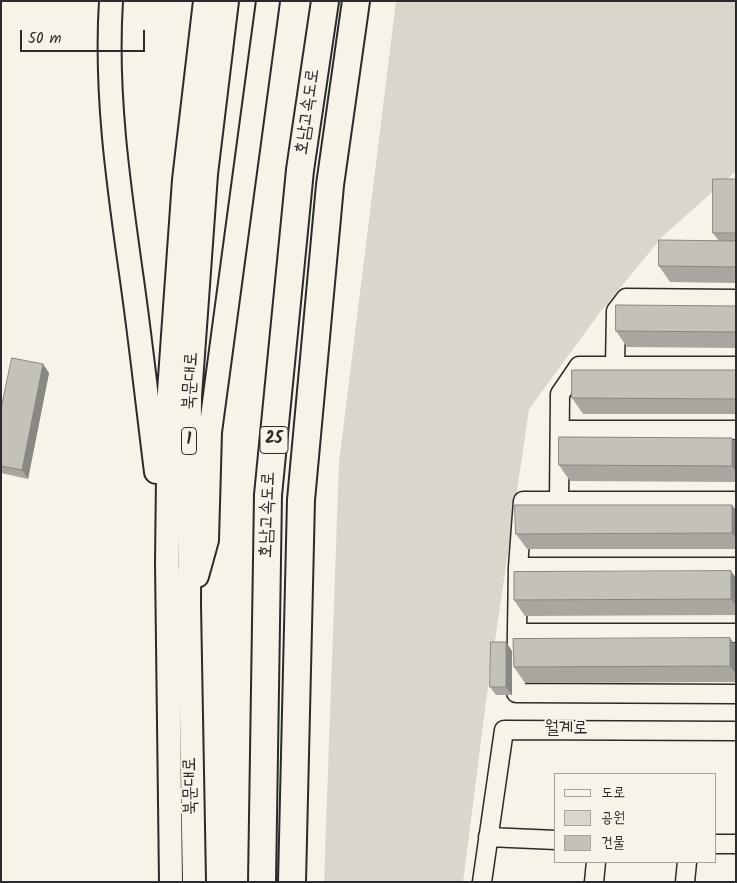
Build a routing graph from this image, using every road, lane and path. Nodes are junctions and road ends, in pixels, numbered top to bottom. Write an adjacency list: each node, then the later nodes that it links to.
1 (106, 1): 9 (main road)
2 (111, 1): 9 (main road)
3 (205, 1): 18 (main road, 북문대로 / 1)
4 (227, 1): 21 (main road, 북문대로 / 1)
5 (268, 1): 10 (main road)
6 (275, 1): 10 (main road)
7 (325, 1): 34 (highway, 호남고속도로 / 25)
8 (356, 1): 35 (highway, 호남고속도로 / 25)
9 (109, 30): 18 (main road)
10 (262, 54): 21 (main road)
11 (736, 299): 12 (street)
12 (615, 366): 13 (street); 14 (street)
13 (736, 366)
14 (560, 430): 15 (street); 16 (street)
15 (736, 430)
16 (559, 501): 17 (street); 19 (street)
17 (736, 501)
18 (167, 563): 32 (main road, 북문대로 / 1)
19 (518, 566): 20 (street); 22 (street)
20 (736, 567)
21 (189, 606): 33 (main road, 북문대로 / 1)
22 (517, 633): 23 (street); 24 (street)
23 (736, 633)
24 (736, 694)
25 (736, 730): 26 (street, 월계로)
26 (488, 837): 27 (street); 36 (street, 월계로)
27 (554, 840)
28 (717, 844): 29 (street)
29 (736, 844)
30 (596, 863): 37 (street)
31 (687, 863): 38 (street)
32 (171, 882)
33 (194, 882)
34 (262, 882)
35 (292, 882)
36 (482, 882)
37 (594, 882)
38 (685, 882)

